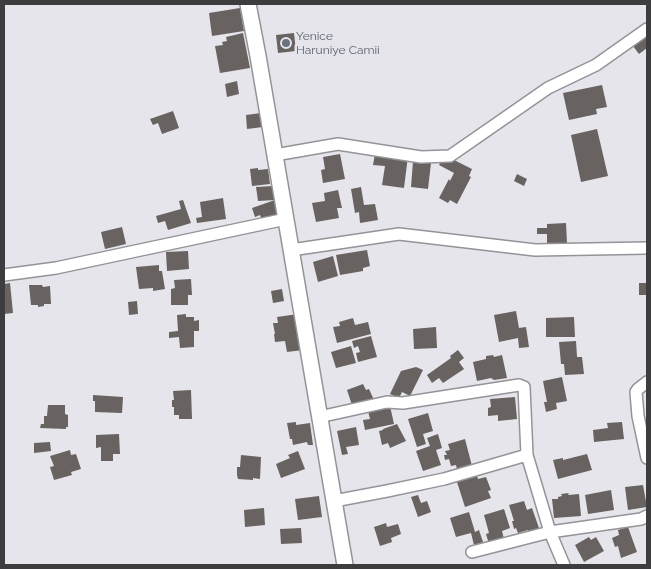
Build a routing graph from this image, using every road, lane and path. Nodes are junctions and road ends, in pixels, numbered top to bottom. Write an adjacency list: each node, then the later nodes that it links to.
1 (248, 4): 3 (street)
2 (647, 29): 3 (street)
3 (275, 155): 4 (street)
4 (286, 219): 6 (street); 7 (street)
5 (647, 248): 6 (street)
6 (292, 250): 9 (street)
7 (4, 275)
8 (647, 382): 11 (street)
9 (319, 417): 10 (street); 12 (street)
10 (527, 455): 12 (street); 14 (street)
11 (647, 458)
12 (334, 501): 16 (street)
13 (647, 516): 14 (street)
14 (550, 532): 15 (street); 17 (street)
15 (472, 552)
16 (345, 565)
17 (564, 565)

